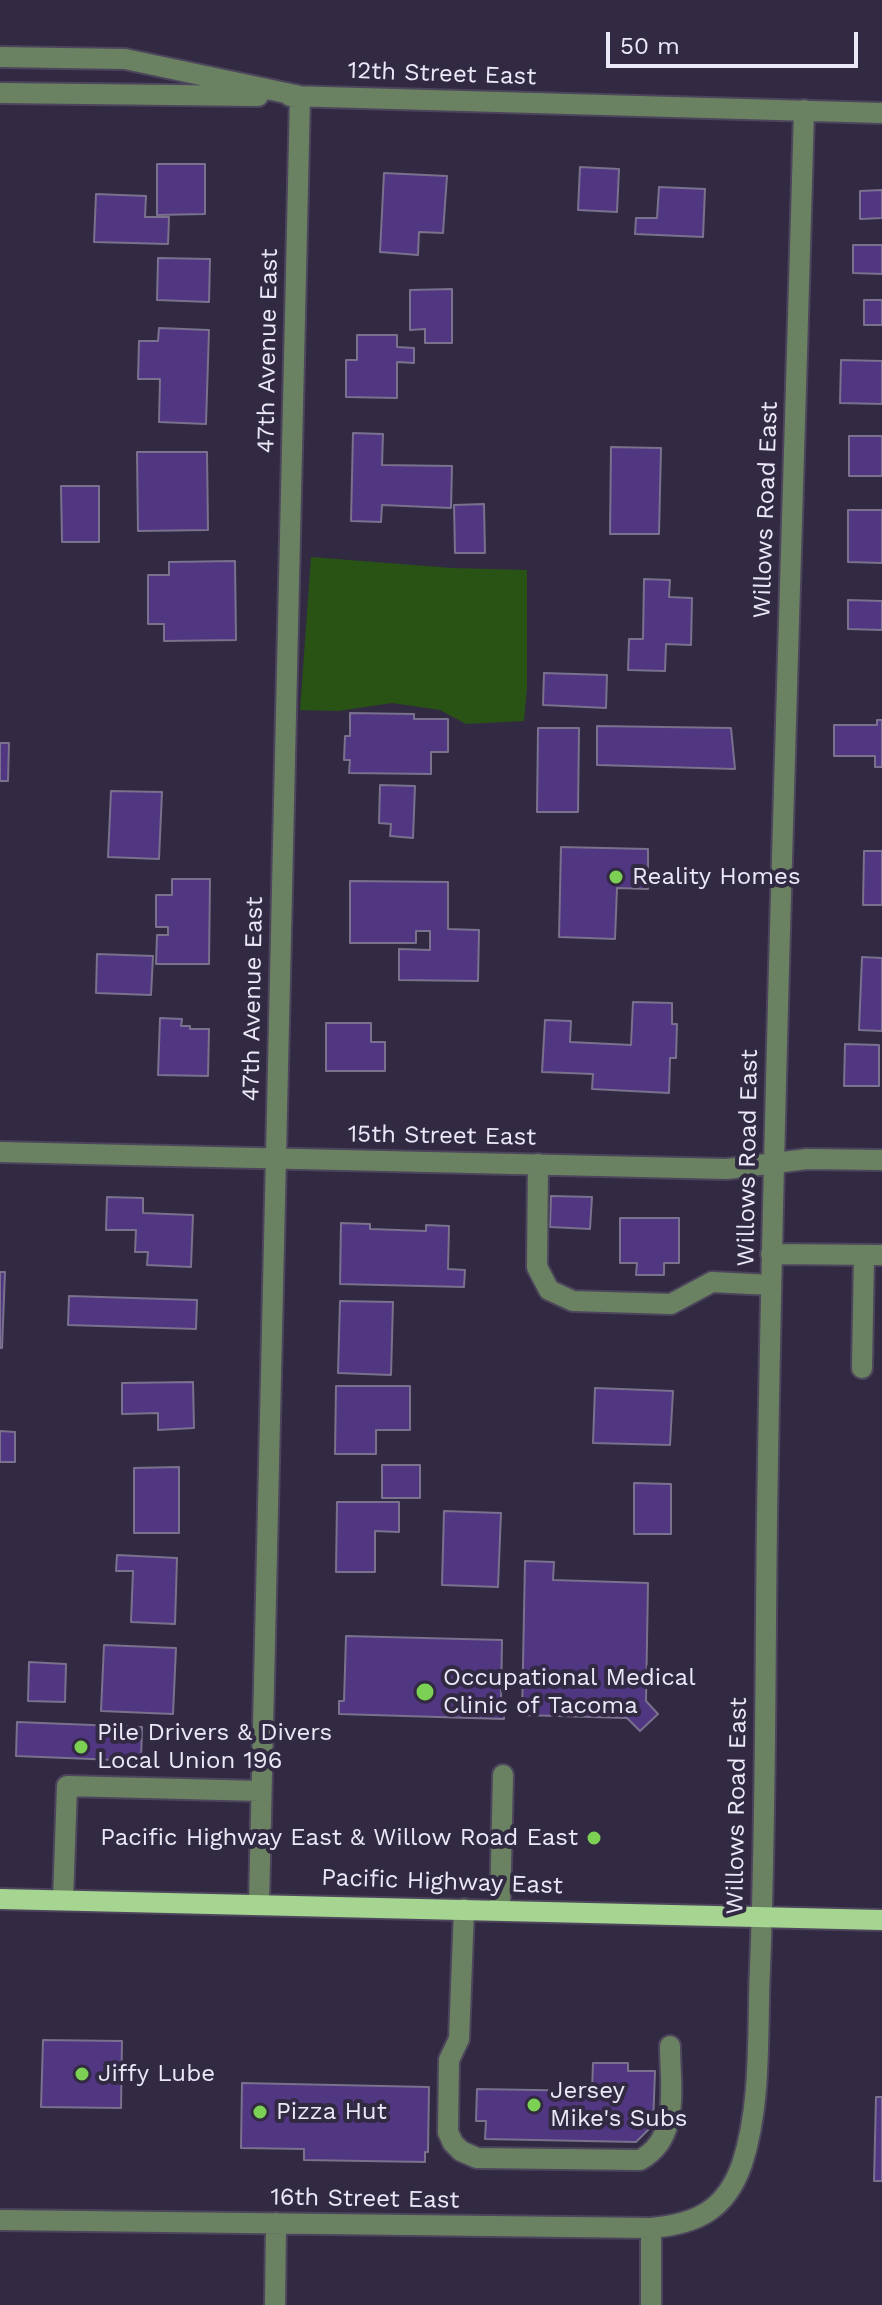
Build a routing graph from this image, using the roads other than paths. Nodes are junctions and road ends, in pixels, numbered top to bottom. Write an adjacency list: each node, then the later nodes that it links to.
1 (0, 57): 3 (street)
2 (0, 93): 3 (street, 12th Street East)
3 (300, 96): 4 (street, 12th Street East); 7 (street, 47th Avenue East)
4 (804, 110): 5 (street, 12th Street East); 10 (street, Willows Road East)
5 (882, 113)
6 (0, 1152): 7 (street, 15th Street East)
7 (275, 1158): 9 (street, 15th Street East); 16 (street, 47th Avenue East)
8 (882, 1160): 10 (street, 15th Street East)
9 (538, 1164): 10 (street, 15th Street East); 13 (street)
10 (773, 1164): 11 (street, Willows Road East)
11 (771, 1254): 12 (street); 13 (street, Willows Road East)
12 (873, 1255): 14 (street)
13 (771, 1285): 22 (street, Willows Road East)
14 (862, 1368)
15 (503, 1775): 21 (street)
16 (261, 1791): 18 (street); 19 (street, 47th Avenue East)
17 (0, 1899): 18 (main road, Pacific Highway East)
18 (63, 1900): 19 (main road, Pacific Highway East)
19 (259, 1903): 20 (main road, Pacific Highway East)
20 (464, 1909): 21 (main road, Pacific Highway East); 24 (street)
21 (500, 1910): 22 (main road, Pacific Highway East)
22 (762, 1917): 23 (main road, Pacific Highway East); 25 (street, Willows Road East)
23 (882, 1920)
24 (670, 2046)
25 (722, 2201): 28 (street, 16th Street East)
26 (0, 2220): 27 (street, 16th Street East)
27 (276, 2223): 28 (street, 16th Street East); 29 (street)
28 (651, 2228): 30 (street)
29 (275, 2305)
30 (651, 2305)

